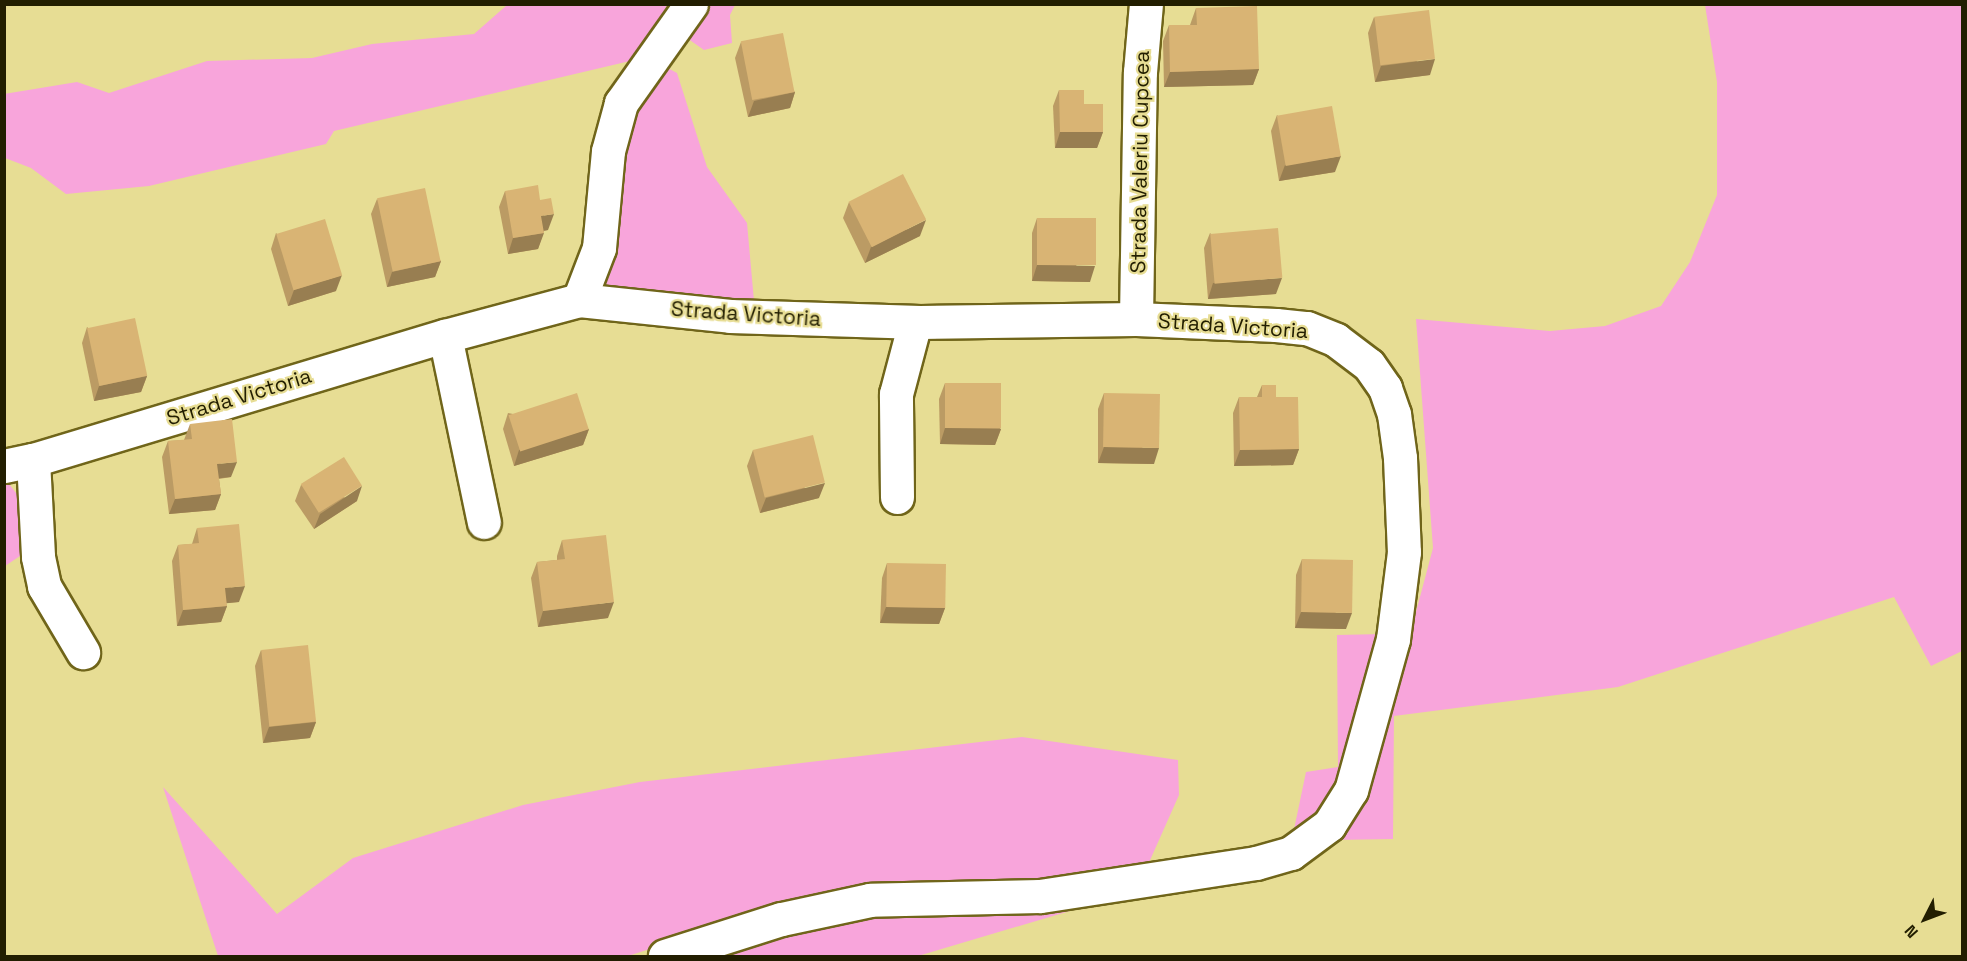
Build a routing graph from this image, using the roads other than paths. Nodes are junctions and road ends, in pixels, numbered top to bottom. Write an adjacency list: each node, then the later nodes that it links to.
1 (691, 4): 3 (street)
2 (1146, 4): 4 (street, Strada Valeriu Cupcea)
3 (579, 300): 5 (street, Strada Victoria); 6 (street, Strada Victoria)
4 (1136, 319): 5 (street, Strada Victoria); 11 (street, Strada Victoria)
5 (915, 322): 8 (street)
6 (445, 336): 7 (street, Strada Victoria); 9 (street)
7 (19, 463): 10 (street, Strada Victoria)
8 (897, 497)
9 (484, 522)
10 (83, 652)
11 (666, 957)

